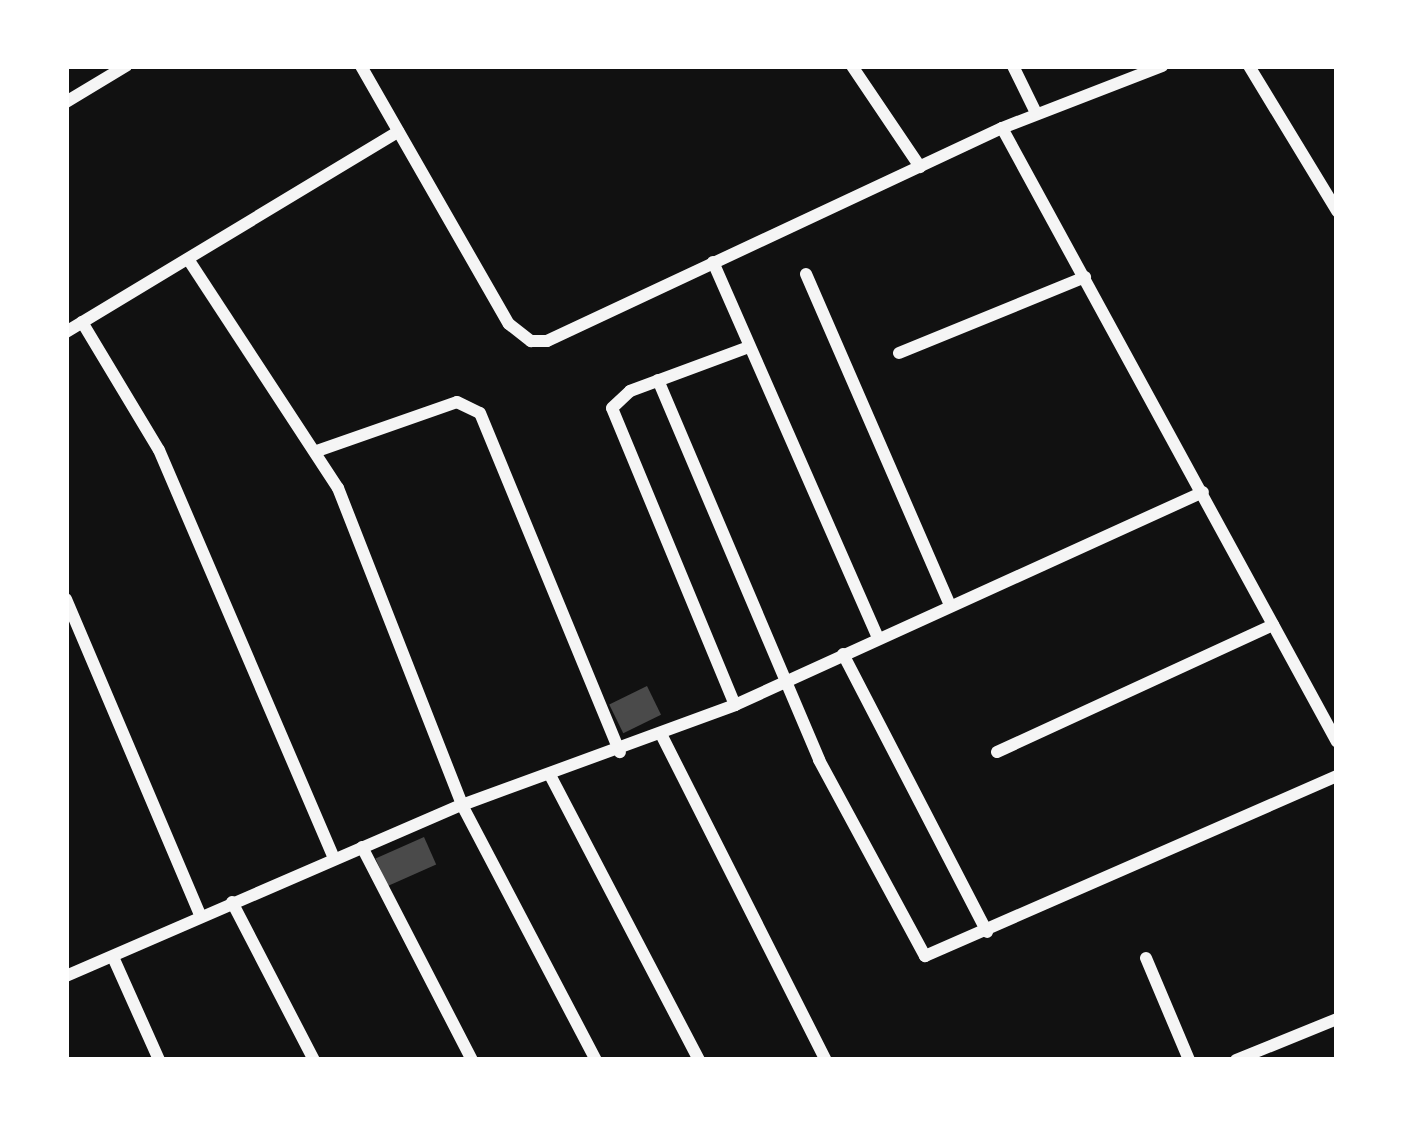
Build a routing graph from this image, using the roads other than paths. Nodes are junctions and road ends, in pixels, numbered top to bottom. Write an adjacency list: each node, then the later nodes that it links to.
1 (126, 66): 8 (street)
2 (361, 66): 11 (street)
3 (852, 66): 12 (street)
4 (1013, 66): 9 (street)
5 (1162, 66): 7 (street)
6 (1249, 66): 13 (street)
7 (1144, 69): 9 (street)
8 (66, 103)
9 (1036, 113): 10 (street)
10 (1002, 128): 12 (street); 17 (street)
11 (398, 132): 14 (street); 15 (street)
12 (920, 167): 15 (street)
13 (1337, 212)
14 (188, 259): 18 (street); 23 (street)
15 (713, 262): 20 (street)
16 (806, 274): 26 (street)
17 (1085, 277): 21 (street); 24 (street)
18 (82, 322): 19 (street); 40 (street)
19 (66, 332)
20 (749, 347): 22 (street); 28 (street)
21 (899, 352)
22 (658, 380): 30 (street); 31 (street)
23 (317, 451): 34 (street); 38 (street)
24 (1202, 492): 26 (street); 27 (street)
25 (66, 599): 42 (street)
26 (950, 605): 28 (street)
27 (1273, 626): 33 (street); 35 (street)
28 (878, 637): 29 (street)
29 (843, 654): 30 (street); 43 (street)
30 (784, 682): 31 (street); 43 (street)
31 (735, 705): 32 (street)
32 (662, 736): 34 (street); 53 (street)
33 (1337, 742)
34 (620, 752): 36 (street)
35 (997, 752)
36 (550, 775): 38 (street); 52 (street)
37 (1337, 776): 43 (street)
38 (462, 805): 39 (street); 51 (street)
39 (362, 847): 40 (street); 50 (street)
40 (334, 858): 41 (street)
41 (232, 902): 42 (street); 49 (street)
42 (200, 914): 44 (street)
43 (987, 932)
44 (112, 957): 46 (street); 48 (street)
45 (1146, 958): 54 (street)
46 (66, 975)
47 (1337, 1018): 55 (street)
48 (159, 1060)
49 (314, 1060)
50 (472, 1060)
51 (596, 1060)
52 (699, 1060)
53 (826, 1060)
54 (1189, 1060)
55 (1236, 1060)

